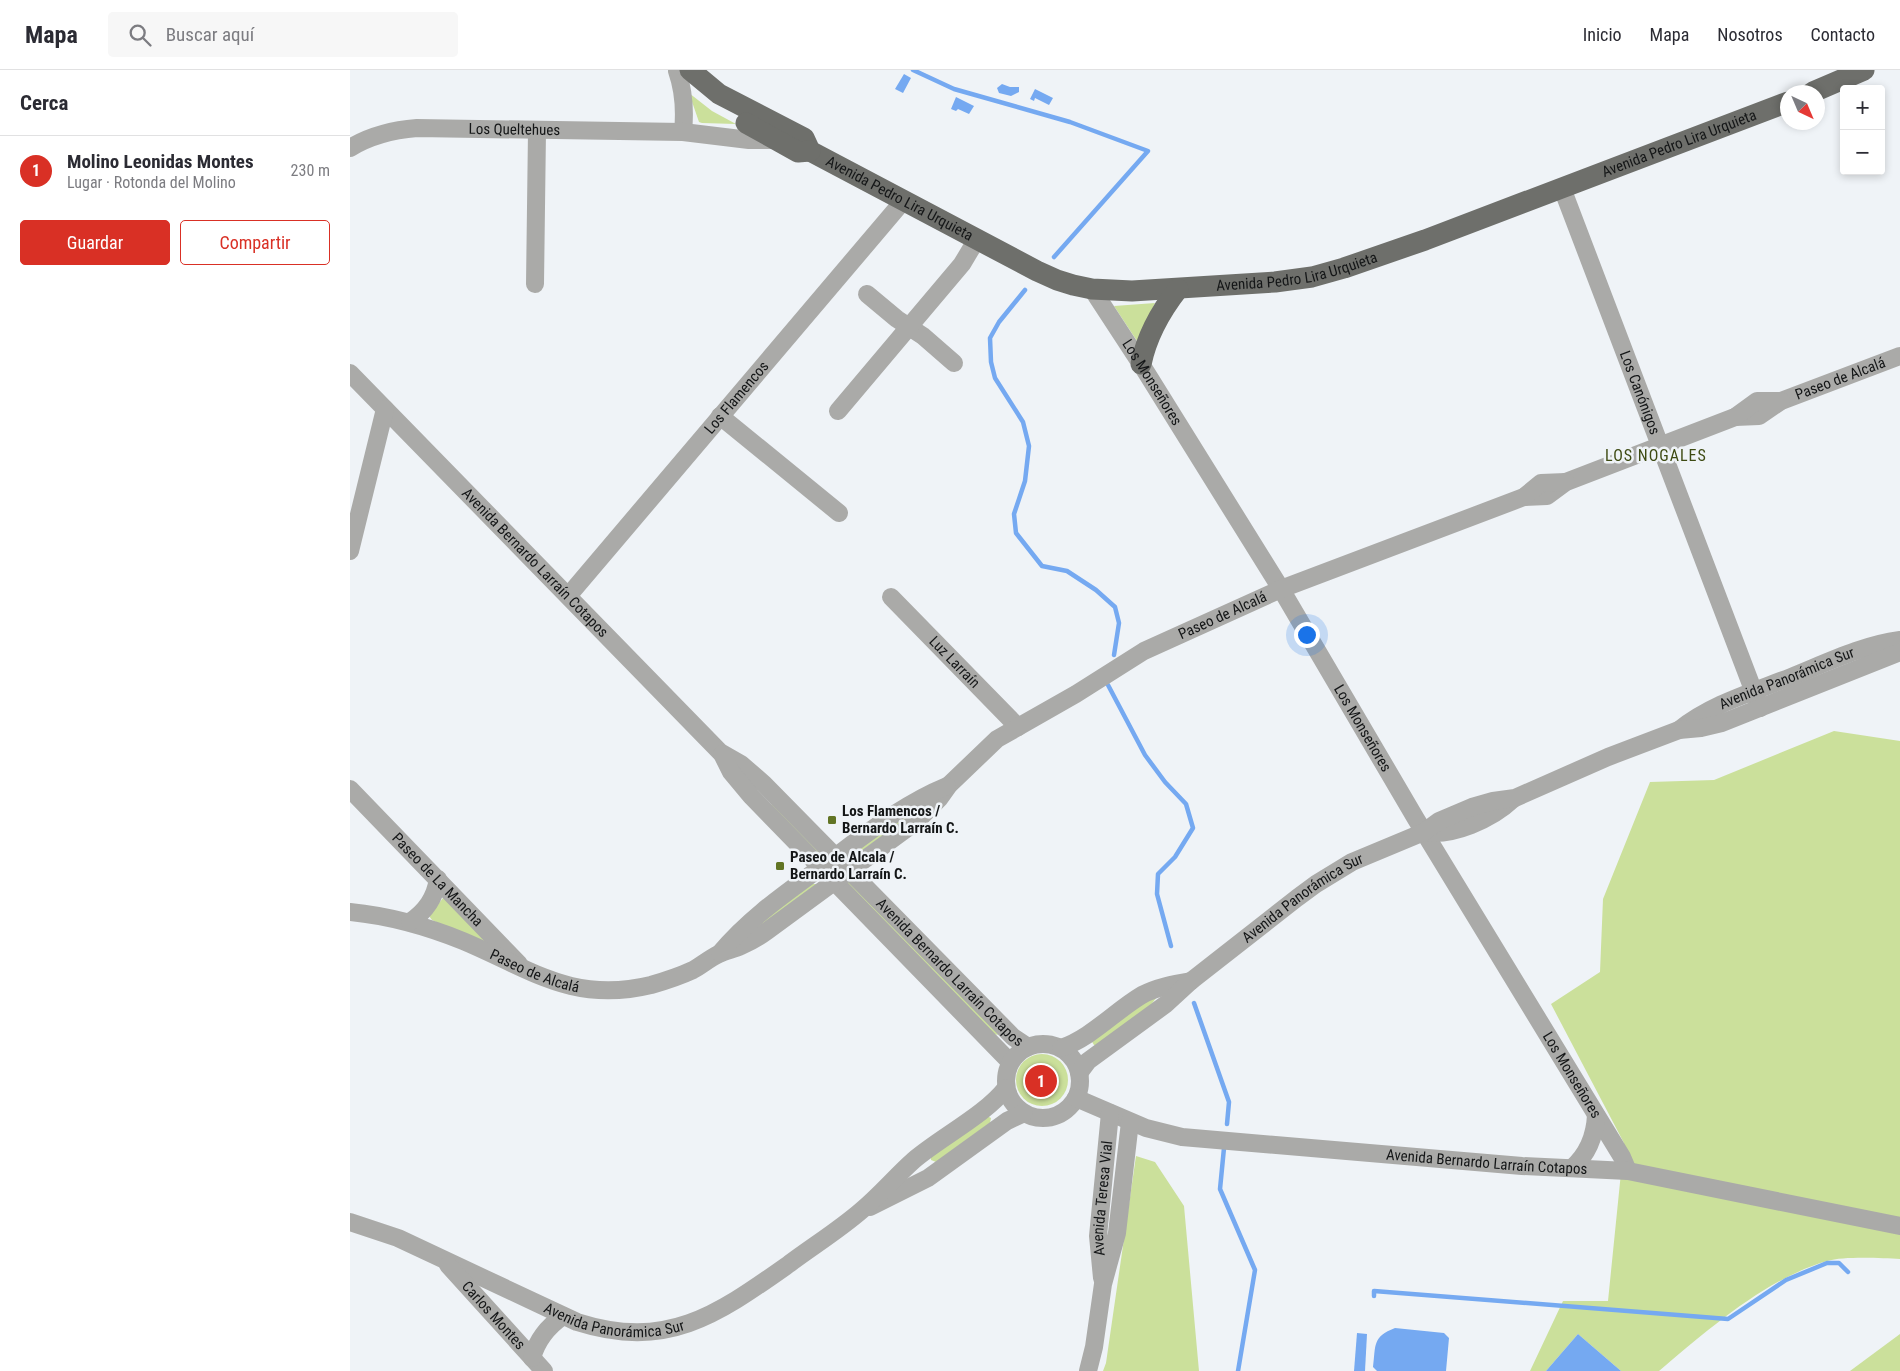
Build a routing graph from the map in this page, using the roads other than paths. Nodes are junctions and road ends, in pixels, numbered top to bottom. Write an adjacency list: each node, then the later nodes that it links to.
1 (681, 70): 6 (street); 7 (main road, Avenida Pedro Lira Urquieta); 9 (main road, Avenida Pedro Lira Urquieta)
2 (1864, 70): 3 (main road)
3 (1825, 87)
4 (1780, 105): 10 (main road, Avenida Pedro Lira Urquieta)
5 (537, 131): 6 (street, Los Queltehues); 8 (street, Los Queltehues); 13 (street)
6 (683, 132): 7 (street, Los Queltehues)
7 (774, 140): 9 (main road, Avenida Pedro Lira Urquieta)
8 (350, 148)
9 (810, 150): 11 (main road, Avenida Pedro Lira Urquieta)
10 (1562, 188): 15 (main road, Avenida Pedro Lira Urquieta); 25 (street, Los Canónigos)
11 (904, 200): 12 (main road, Avenida Pedro Lira Urquieta); 24 (street, Los Flamencos)
12 (978, 239): 14 (main road, Avenida Pedro Lira Urquieta); 17 (street)
13 (535, 284)
14 (1092, 289): 15 (main road, Avenida Pedro Lira Urquieta); 20 (street, Los Monseñores)
15 (1178, 289): 20 (main road)
16 (866, 294): 17 (street)
17 (908, 327): 19 (street); 23 (street)
18 (1900, 356): 25 (street, Paseo de Alcalá)
19 (954, 363)
20 (1141, 364): 28 (street, Los Monseñores)
21 (350, 373): 22 (street, Avenida Bernardo Larraín Cotapos)
22 (385, 409): 27 (street); 29 (street, Avenida Bernardo Larraín Cotapos)
23 (838, 411)
24 (720, 416): 26 (street); 29 (street, Los Flamencos)
25 (1661, 445): 28 (street, Paseo de Alcalá); 33 (street, Los Canónigos)
26 (839, 514)
27 (350, 551)
28 (1281, 589): 34 (street, Paseo de Alcalá); 38 (street, Los Monseñores)
29 (569, 595): 35 (street, Avenida Bernardo Larraín Cotapos)
30 (891, 598): 34 (street, Luz Larraín)
31 (1900, 640): 33 (street, Avenida Panorámica Sur)
32 (1900, 652): 33 (street, Avenida Panorámica Sur)
33 (1758, 700): 38 (street, Avenida Panorámica Sur)
34 (1018, 727): 36 (street, Paseo de Alcalá)
35 (720, 752): 39 (street, Avenida Bernardo Larraín Cotapos); 40 (street, Avenida Bernardo Larraín Cotapos)
36 (949, 785): 39 (street, Paseo de Alcalá); 41 (street, Paseo de Alcalá)
37 (350, 789): 42 (street, Paseo de La Mancha)
38 (1424, 832): 50 (street, Avenida Panorámica Sur); 59 (street, Los Monseñores)
39 (837, 856): 40 (street, Paseo de Alcalá); 41 (street, Avenida Bernardo Larraín Cotapos)
40 (820, 868): 43 (street, Avenida Bernardo Larraín Cotapos); 47 (street, Paseo de Alcalá)
41 (851, 871): 43 (street, Paseo de Alcalá); 46 (street, Avenida Bernardo Larraín Cotapos)
42 (438, 879): 45 (street); 49 (street, Paseo de La Mancha)
43 (834, 883): 47 (street, Paseo de Alcalá); 48 (street, Avenida Bernardo Larraín Cotapos)
44 (350, 912): 45 (street, Paseo de Alcalá)
45 (410, 922): 49 (street, Paseo de Alcalá)
46 (927, 948): 48 (street); 51 (street, Avenida Bernardo Larraín Cotapos)
47 (719, 954): 49 (street, Paseo de Alcalá)
48 (912, 962): 53 (street, Avenida Bernardo Larraín Cotapos)
49 (525, 970)
50 (1191, 981): 52 (street, Avenida Panorámica Sur); 54 (street, Avenida Panorámica Sur)
51 (1028, 1047): 52 (street); 53 (street)
52 (1061, 1048): 54 (street)
53 (1010, 1062): 55 (street)
54 (1079, 1073): 56 (street)
55 (1006, 1088): 57 (street); 63 (street, Avenida Panorámica Sur)
56 (1076, 1098): 57 (street); 58 (street, Avenida Bernardo Larraín Cotapos)
57 (1024, 1113): 63 (street, Avenida Panorámica Sur)
58 (1110, 1113): 60 (street, Avenida Bernardo Larraín Cotapos); 67 (street, Avenida Teresa Vial)
59 (1596, 1115): 61 (street); 62 (street, Los Monseñores)
60 (1130, 1122): 61 (street, Avenida Bernardo Larraín Cotapos); 67 (street, Avenida Teresa Vial)
61 (1572, 1168): 62 (street, Avenida Bernardo Larraín Cotapos)
62 (1628, 1171): 65 (street, Avenida Bernardo Larraín Cotapos)
63 (863, 1210): 68 (street, Avenida Panorámica Sur)
64 (350, 1222): 66 (street, Avenida Panorámica Sur)
65 (1900, 1226)
66 (442, 1259): 68 (street, Avenida Panorámica Sur); 69 (street, Carlos Montes)
67 (1103, 1284): 70 (street, Avenida Teresa Vial)
68 (563, 1316): 69 (street)
69 (538, 1365)
70 (1088, 1371)

